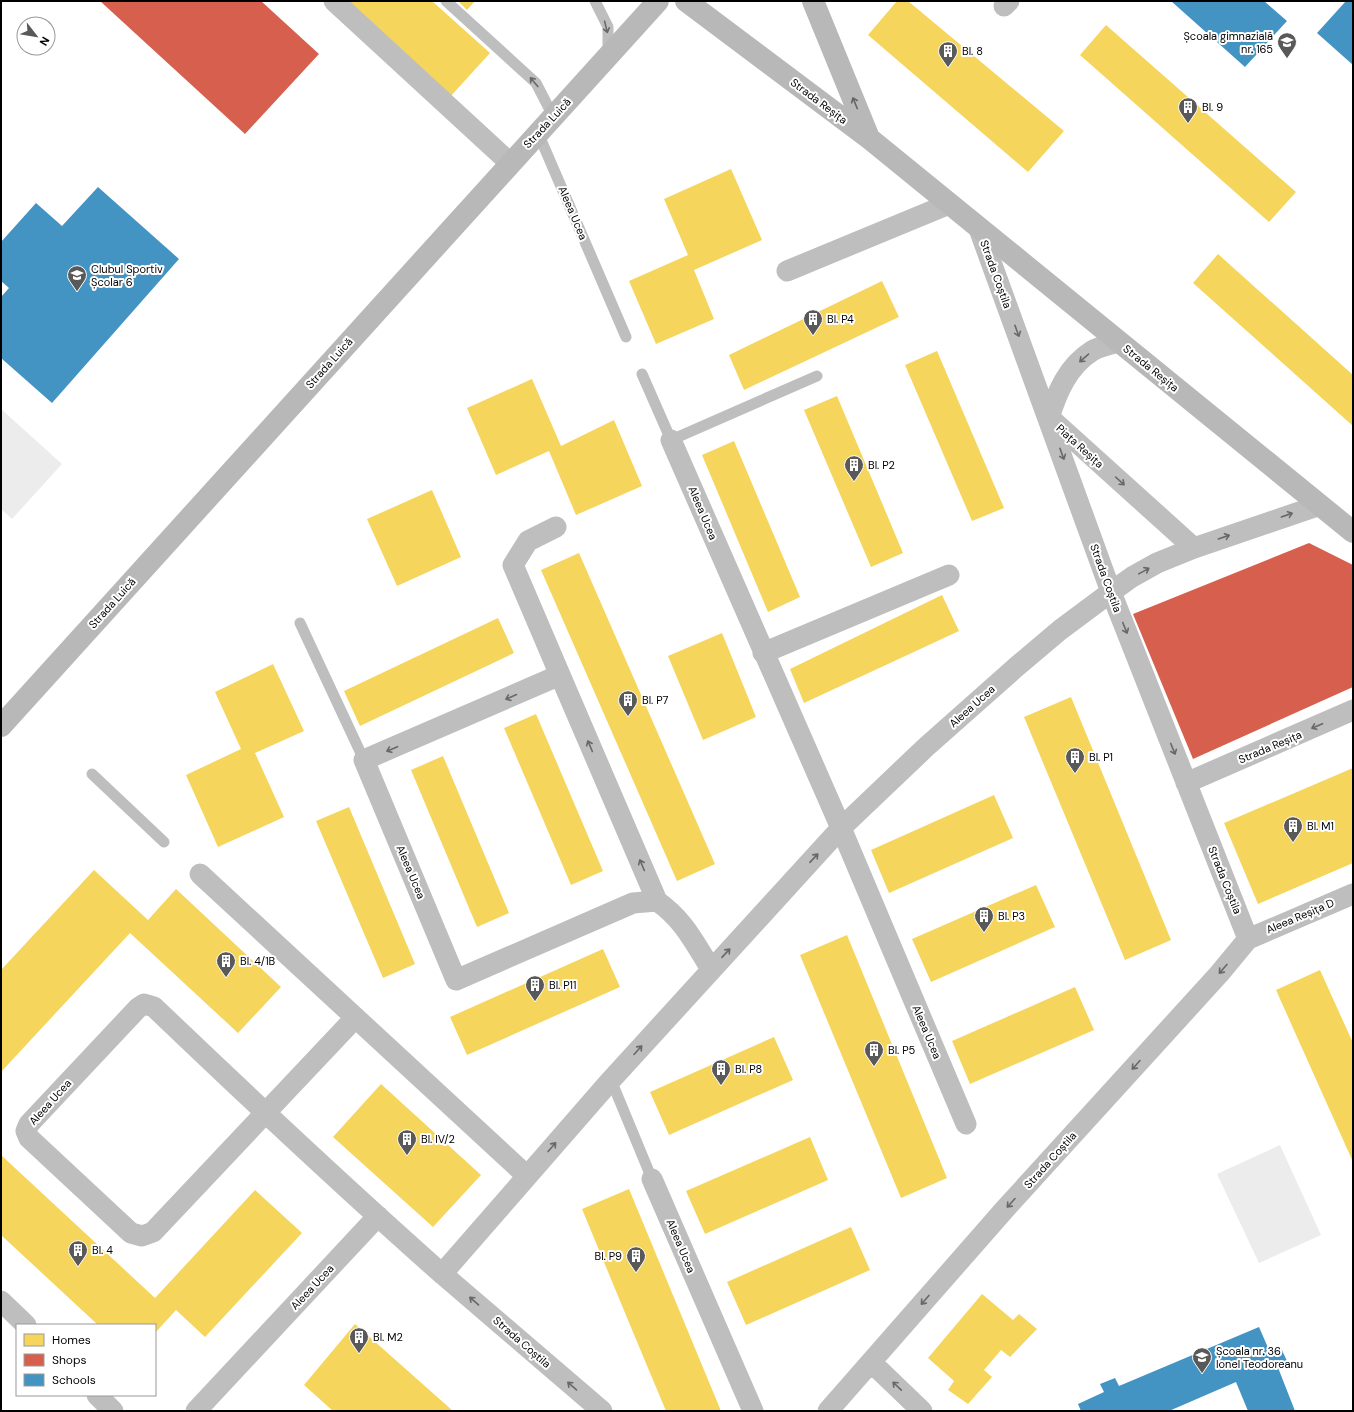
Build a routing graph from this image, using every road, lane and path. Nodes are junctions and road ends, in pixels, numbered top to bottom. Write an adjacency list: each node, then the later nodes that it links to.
1 (334, 1): 11 (street)
2 (446, 1): 8 (lane, one-way to 2)
3 (595, 1): 7 (lane, one-way to 7)
4 (658, 1): 7 (street, Strada Luică)
5 (686, 1): 10 (street, Strada Reșița)
6 (813, 1): 10 (street, one-way to 6)
7 (608, 56): 8 (street, Strada Luică)
8 (553, 116): 9 (street, Strada Luică)
9 (538, 133): 11 (street, Strada Luică); 15 (lane, Aleea Ucea)
10 (870, 139): 12 (street, Strada Reșița)
11 (510, 163): 31 (street, Strada Luică)
12 (950, 204): 13 (street, Strada Reșița); 14 (street)
13 (979, 229): 16 (street, Strada Reșița); 19 (street, Strada Coștila, one-way to 19)
14 (787, 271)
15 (626, 337)
16 (1119, 342): 19 (street, Piața Reșița, one-way to 19); 21 (street, Strada Reșița)
17 (642, 374): 20 (lane, Aleea Ucea)
18 (817, 376): 20 (lane)
19 (1049, 418): 24 (street, Piața Reșița, one-way to 24); 26 (street, Strada Coștila, one-way to 26)
20 (671, 440): 28 (street, Aleea Ucea)
21 (1320, 505): 23 (street, Strada Reșița); 24 (street, one-way to 21)
22 (556, 527): 29 (street)
23 (1353, 532)
24 (1194, 548): 26 (street, one-way to 24)
25 (949, 575): 28 (street)
26 (1111, 592): 34 (street, Strada Coștila, one-way to 34); 35 (street, Aleea Ucea)
27 (300, 623): 32 (lane)
28 (763, 653): 35 (street, Aleea Ucea)
29 (560, 675): 32 (street, one-way to 32); 39 (street, one-way to 29)
30 (1353, 710): 34 (street, Strada Reșița, one-way to 34)
31 (1, 726)
32 (364, 760): 39 (street, Aleea Ucea)
33 (92, 774): 36 (lane)
34 (1186, 783): 40 (street, Strada Coștila)
35 (841, 828): 41 (street, Aleea Ucea, one-way to 35); 45 (street, Aleea Ucea)
36 (164, 842)
37 (200, 874): 42 (street)
38 (1353, 894): 40 (street, Aleea Reșița D)
39 (657, 901): 41 (street)
40 (1248, 939): 52 (street, Strada Coștila, one-way to 52)
41 (711, 969): 43 (street, Aleea Ucea, one-way to 41)
42 (355, 1018): 44 (street, Aleea Ucea); 46 (street)
43 (611, 1080): 46 (street, Aleea Ucea, one-way to 43); 47 (lane, Aleea Ucea)
44 (266, 1113): 44 (street, Aleea Ucea); 48 (street, Aleea Ucea)
45 (966, 1124)
46 (526, 1176): 49 (street, Aleea Ucea)
47 (652, 1179): 57 (street, Aleea Ucea)
48 (378, 1216): 49 (street, Aleea Ucea); 55 (street, Aleea Ucea)
49 (442, 1274): 56 (street, Strada Coștila, one-way to 49)
50 (1, 1301): 51 (street)
51 (25, 1324)
52 (871, 1362): 58 (street, Strada Coștila); 59 (street, one-way to 52)
53 (97, 1396): 54 (street)
54 (113, 1411)
55 (196, 1411)
56 (602, 1411)
57 (753, 1411)
58 (828, 1411)
59 (922, 1411)

